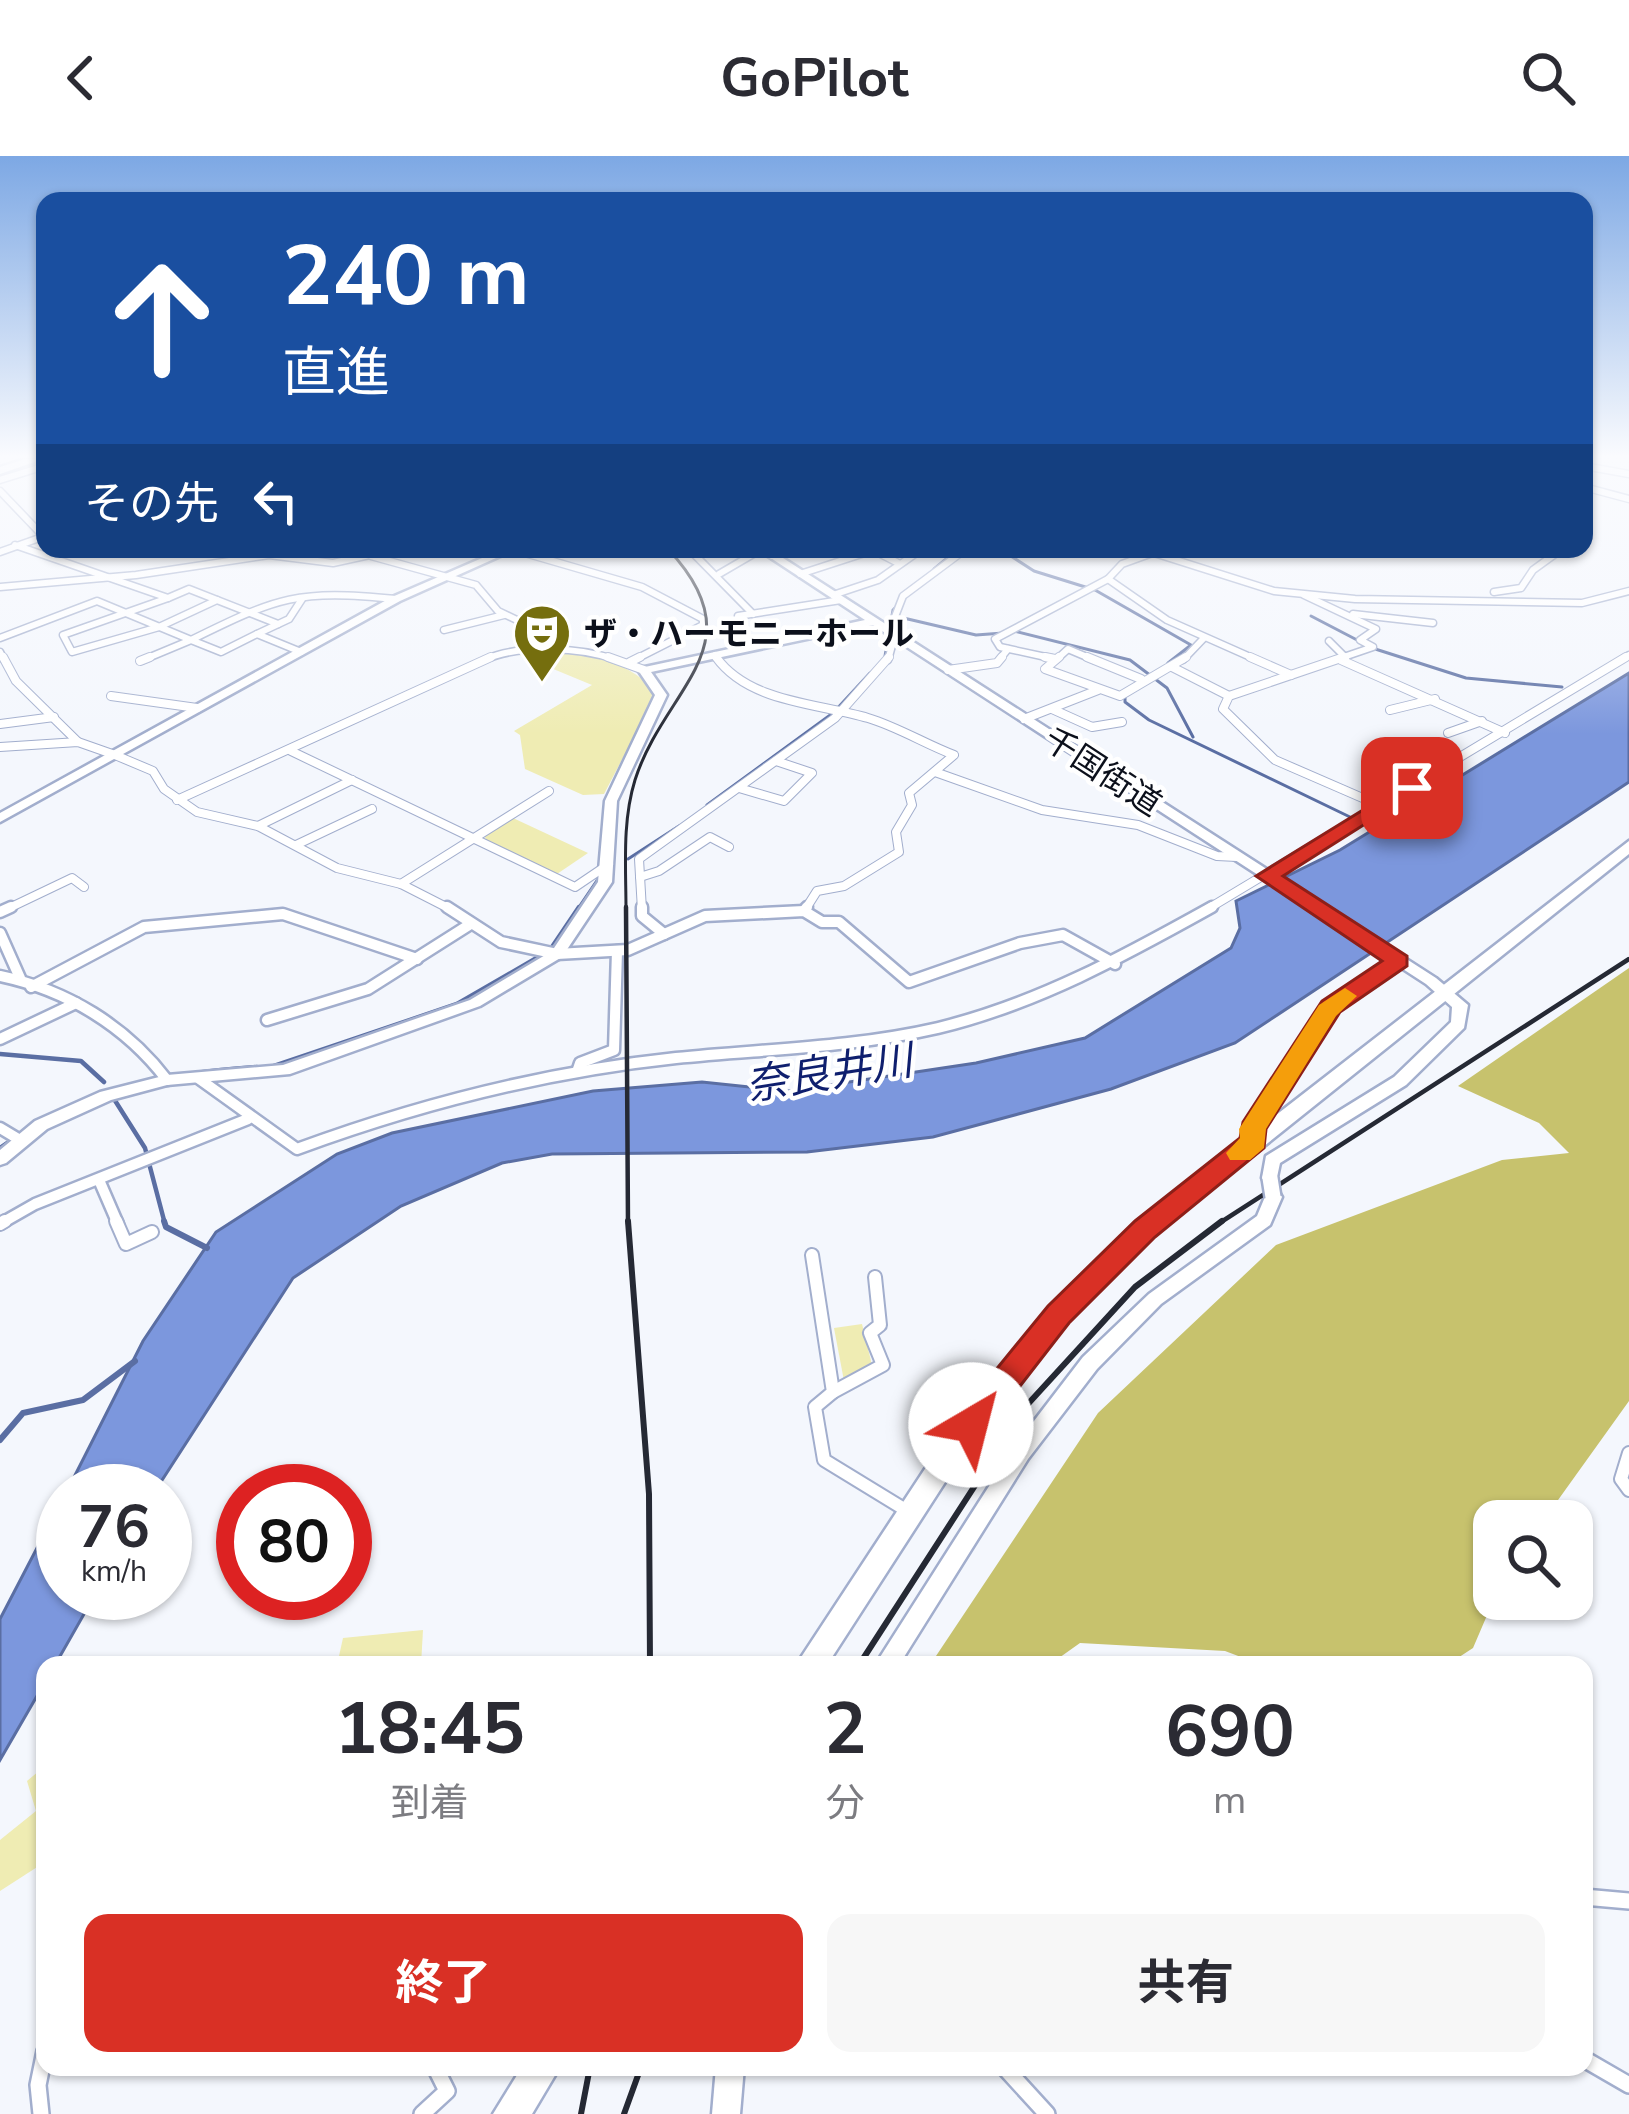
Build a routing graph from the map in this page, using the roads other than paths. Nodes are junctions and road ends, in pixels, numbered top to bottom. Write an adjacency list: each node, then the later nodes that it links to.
1 (57, 558): 22 (street)
2 (261, 558): 22 (street)
3 (293, 558): 4 (street)
4 (353, 558)
5 (380, 558): 21 (street)
6 (490, 558): 21 (street)
7 (543, 558): 58 (street)
8 (699, 558): 19 (street)
9 (751, 558): 19 (street)
10 (776, 558): 20 (street, 千国街道)
11 (849, 558): 20 (street)
12 (888, 558): 18 (street)
13 (909, 558): 18 (street)
14 (954, 558): 42 (street)
15 (1134, 558): 23 (street)
16 (1170, 558): 26 (street)
17 (1550, 558): 27 (street)
18 (900, 564): 29 (street)
19 (718, 574): 34 (street)
20 (800, 574): 29 (street, 千国街道)
21 (450, 575): 31 (street); 37 (street)
22 (124, 579): 24 (street); 28 (street)
23 (1108, 579): 45 (street); 48 (street)
24 (0, 587)
25 (1629, 591): 27 (street)
26 (1302, 593): 27 (street); 35 (street)
27 (1479, 597)
28 (168, 598): 32 (street); 36 (street)
29 (837, 598): 34 (street); 42 (street, 千国街道)
30 (302, 599): 31 (street); 33 (street); 39 (street)
31 (396, 599): 52 (street)
32 (217, 600): 33 (street); 40 (street)
33 (248, 612): 39 (street); 46 (street)
34 (753, 614): 50 (street)
35 (1350, 614): 38 (street); 56 (street)
36 (130, 615): 40 (street); 40 (street); 44 (street)
37 (504, 615): 41 (street); 49 (street)
38 (1432, 622)
39 (278, 624): 43 (street)
40 (159, 627): 46 (street)
41 (444, 629)
42 (886, 629): 50 (street); 60 (street, 千国街道); 70 (street)
43 (257, 634): 46 (street); 52 (street)
44 (0, 638)
45 (1204, 638): 59 (street); 61 (street)
46 (190, 640): 57 (street)
47 (1329, 641): 56 (street)
48 (1008, 649): 55 (street); 60 (street)
49 (559, 650): 58 (street); 82 (street)
50 (743, 650): 53 (street)
51 (0, 652): 62 (street)
52 (302, 652): 69 (street)
53 (715, 655): 58 (street); 70 (street)
54 (1629, 655): 79 (street)
55 (1055, 659): 63 (street); 65 (street)
56 (1344, 659): 61 (street); 68 (street)
57 (140, 662)
58 (637, 666): 99 (street)
59 (1172, 667): 63 (street); 67 (street)
60 (948, 670): 74 (street, 千国街道)
61 (1291, 675): 67 (street)
62 (16, 680): 64 (street); 73 (street)
63 (1141, 680): 65 (street)
64 (0, 686)
65 (1098, 690): 71 (street)
66 (111, 696): 69 (street)
67 (1228, 696): 90 (street)
68 (1435, 699): 72 (street); 75 (street)
69 (197, 708): 83 (street)
70 (838, 708): 84 (street); 85 (street)
71 (1052, 709): 74 (street); 76 (street)
72 (1390, 710)
73 (54, 716): 77 (street); 80 (street)
74 (1024, 719): 98 (street, 千国街道)
75 (1482, 721): 78 (street); 79 (street)
76 (1122, 722)
77 (0, 724)
78 (1448, 733)
79 (1505, 733): 90 (street)
80 (78, 742): 81 (street); 83 (street)
81 (0, 747)
82 (291, 751): 86 (street); 89 (street)
83 (116, 754): 89 (street); 92 (street)
84 (776, 761): 87 (street); 87 (street)
85 (935, 772): 98 (street); 104 (street)
86 (352, 780): 93 (street); 94 (street)
87 (739, 788): 100 (street)
88 (549, 791): 94 (street)
89 (177, 800): 93 (street)
90 (1381, 806): 101 (street)
91 (372, 809): 95 (street)
92 (0, 818)
93 (258, 826): 95 (street)
94 (474, 840): 99 (street); 102 (street)
95 (296, 845): 102 (street)
96 (1629, 846): 117 (highway)
97 (729, 847): 100 (street)
98 (1237, 857): 101 (street, 千国街道)
99 (609, 864): 110 (street)
100 (640, 877): 108 (street)
101 (1270, 878): 112 (street, 千国街道); 113 (street)
102 (401, 884): 106 (street)
103 (84, 887): 105 (street)
104 (804, 911): 108 (street); 113 (street)
105 (0, 912)
106 (470, 925): 110 (street); 111 (street)
107 (0, 933): 115 (street)
108 (664, 934): 109 (street)
109 (617, 951): 110 (street); 121 (street)
110 (557, 954): 123 (street)
111 (417, 958): 116 (street); 119 (street)
112 (1396, 959): 117 (street, 千国街道); 124 (street)
113 (1115, 964): 121 (street)
114 (0, 976): 115 (street)
115 (20, 978): 116 (street)
116 (31, 987): 118 (street)
117 (1445, 992): 124 (highway); 138 (street)
118 (76, 1003): 120 (street); 122 (street)
119 (267, 1020)
120 (0, 1039)
121 (577, 1072): 125 (street)
122 (164, 1076): 123 (street); 126 (street)
123 (198, 1078): 125 (street)
124 (1276, 1111): 136 (highway)
125 (248, 1119): 128 (street)
126 (11, 1135): 127 (street)
127 (0, 1159)
128 (99, 1180): 129 (street); 130 (street)
129 (0, 1224)
130 (152, 1232)
131 (812, 1256): 133 (street)
132 (875, 1276): 133 (street)
133 (832, 1392): 136 (street)
134 (1629, 1453): 135 (street)
135 (1629, 1490)
136 (911, 1514): 137 (highway)
137 (816, 1656)
138 (892, 1656)
139 (1593, 1898): 140 (street)
140 (1629, 1901)
141 (1593, 2064): 147 (street)
142 (40, 2076): 148 (street)
143 (440, 2076): 149 (street)
144 (537, 2076): 150 (highway)
145 (729, 2076): 151 (street)
146 (1012, 2076): 152 (street)
147 (1629, 2085)
148 (41, 2114)
149 (422, 2114)
150 (511, 2114)
151 (726, 2114)
152 (1047, 2114)

